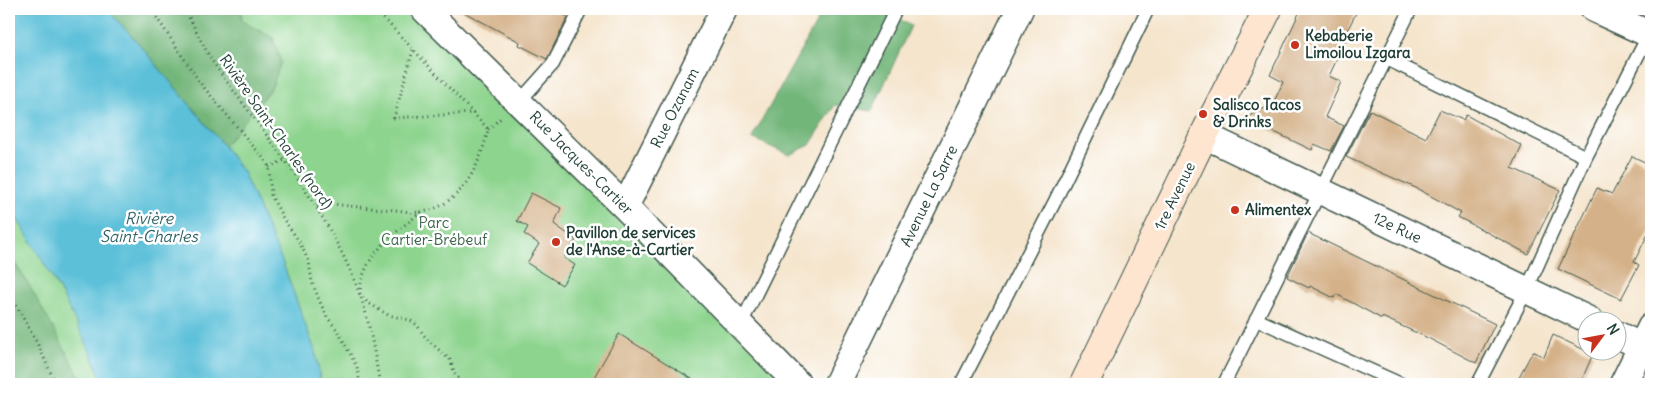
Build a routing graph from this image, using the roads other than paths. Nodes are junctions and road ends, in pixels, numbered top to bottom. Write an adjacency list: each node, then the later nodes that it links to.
1 (581, 9): 12 (lane)
2 (724, 9): 16 (street, Rue Ozanam)
3 (896, 9): 20 (lane)
4 (1020, 9): 24 (street, Avenue La Sarre)
5 (1148, 9): 25 (lane)
6 (1268, 9): 13 (street, 1re Avenue)
7 (1411, 9): 11 (lane)
8 (1594, 9): 10 (street)
9 (436, 13): 12 (street, Rue Jacques-Cartier)
10 (1650, 35): 14 (lane)
11 (1387, 59): 14 (lane); 15 (lane)
12 (519, 102): 16 (street, Rue Jacques-Cartier)
13 (1204, 135): 15 (street, 12e Rue); 26 (street, 1re Avenue)
14 (1586, 158): 17 (lane)
15 (1320, 192): 17 (street, 12e Rue); 19 (lane)
16 (625, 207): 20 (street, Rue Jacques-Cartier)
17 (1527, 290): 18 (street, 12e Rue); 29 (lane)
18 (1578, 315)
19 (1256, 319): 27 (lane); 28 (lane)
20 (740, 326): 23 (street, Rue Jacques-Cartier)
21 (1628, 337): 22 (street)
22 (1648, 342): 30 (street)
23 (798, 384)
24 (838, 384)
25 (961, 384)
26 (1084, 384)
27 (1224, 384)
28 (1401, 384)
29 (1478, 384)
30 (1623, 384)

